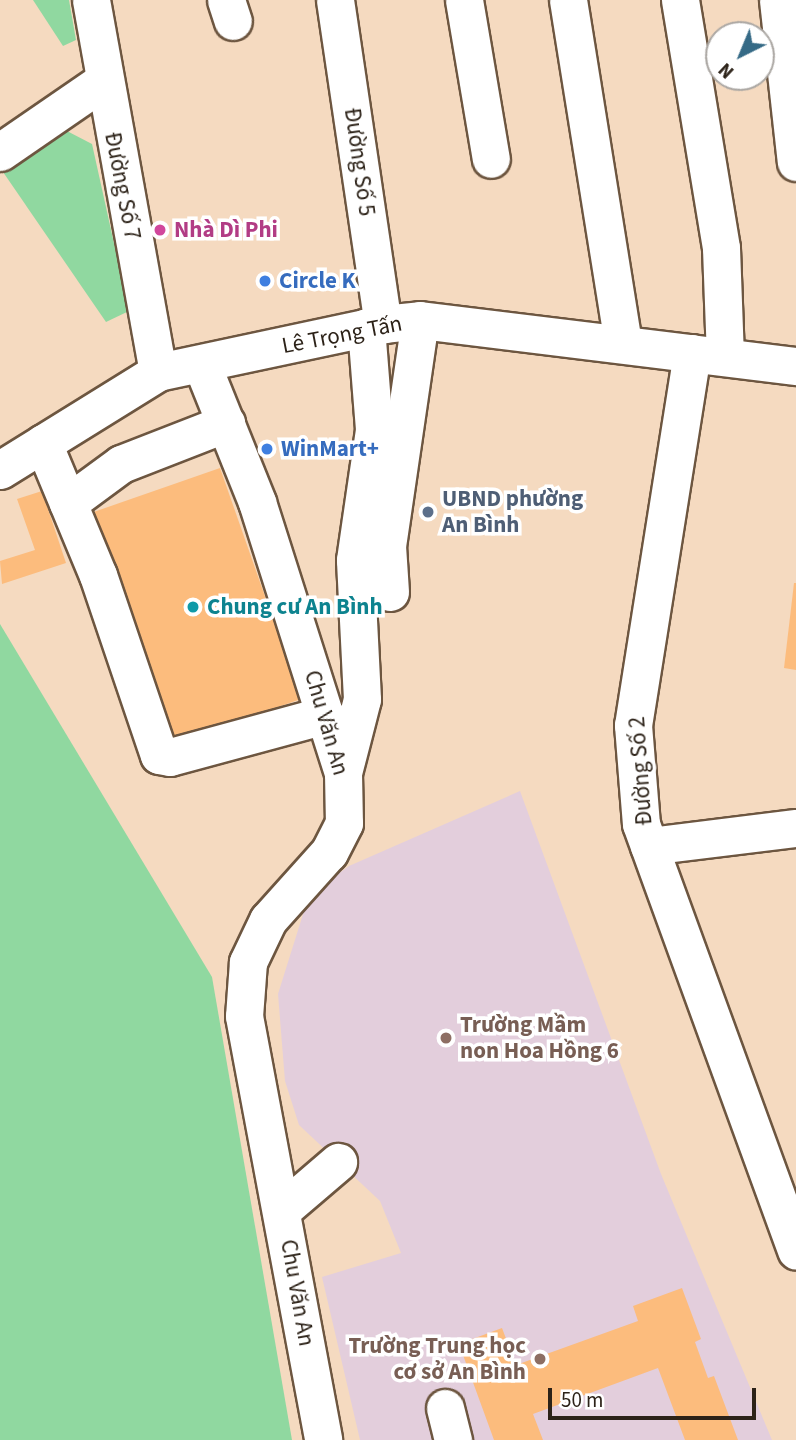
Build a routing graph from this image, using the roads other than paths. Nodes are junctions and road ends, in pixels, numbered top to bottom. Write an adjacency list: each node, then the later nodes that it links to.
1 (91, 0): 7 (street, Đường Số 7)
2 (335, 0): 12 (street, Đường Số 5)
3 (464, 0): 9 (street)
4 (568, 0): 13 (street)
5 (680, 0): 14 (street, Đường Số 2)
6 (778, 0): 10 (street)
7 (102, 82): 8 (street); 17 (street, Đường Số 7)
8 (0, 152)
9 (491, 159)
10 (796, 162)
11 (420, 320): 12 (street, Lê Trọng Tấn); 13 (street, Lê Trọng Tấn); 22 (street)
12 (375, 326): 15 (street, Lê Trọng Tấn); 24 (street, Đường Số 5)
13 (623, 344): 14 (street, Lê Trọng Tấn)
14 (708, 355): 16 (street, Lê Trọng Tấn); 26 (street, Đường Số 2)
15 (202, 365): 17 (street, Lê Trọng Tấn); 18 (street, Chu Văn An)
16 (796, 366)
17 (158, 372): 19 (street, Lê Trọng Tấn)
18 (226, 423): 21 (street); 23 (street, Chu Văn An)
19 (43, 443): 20 (street, Lê Trọng Tấn); 21 (street)
20 (0, 470)
21 (68, 503): 23 (street)
22 (390, 592)
23 (325, 715): 24 (street, Chu Văn An)
24 (343, 773): 28 (street, Chu Văn An)
25 (796, 828): 26 (street)
26 (649, 846): 29 (street, Đường Số 2)
27 (338, 1162): 28 (street)
28 (282, 1210): 30 (street, Chu Văn An)
29 (796, 1251)
30 (323, 1440)

